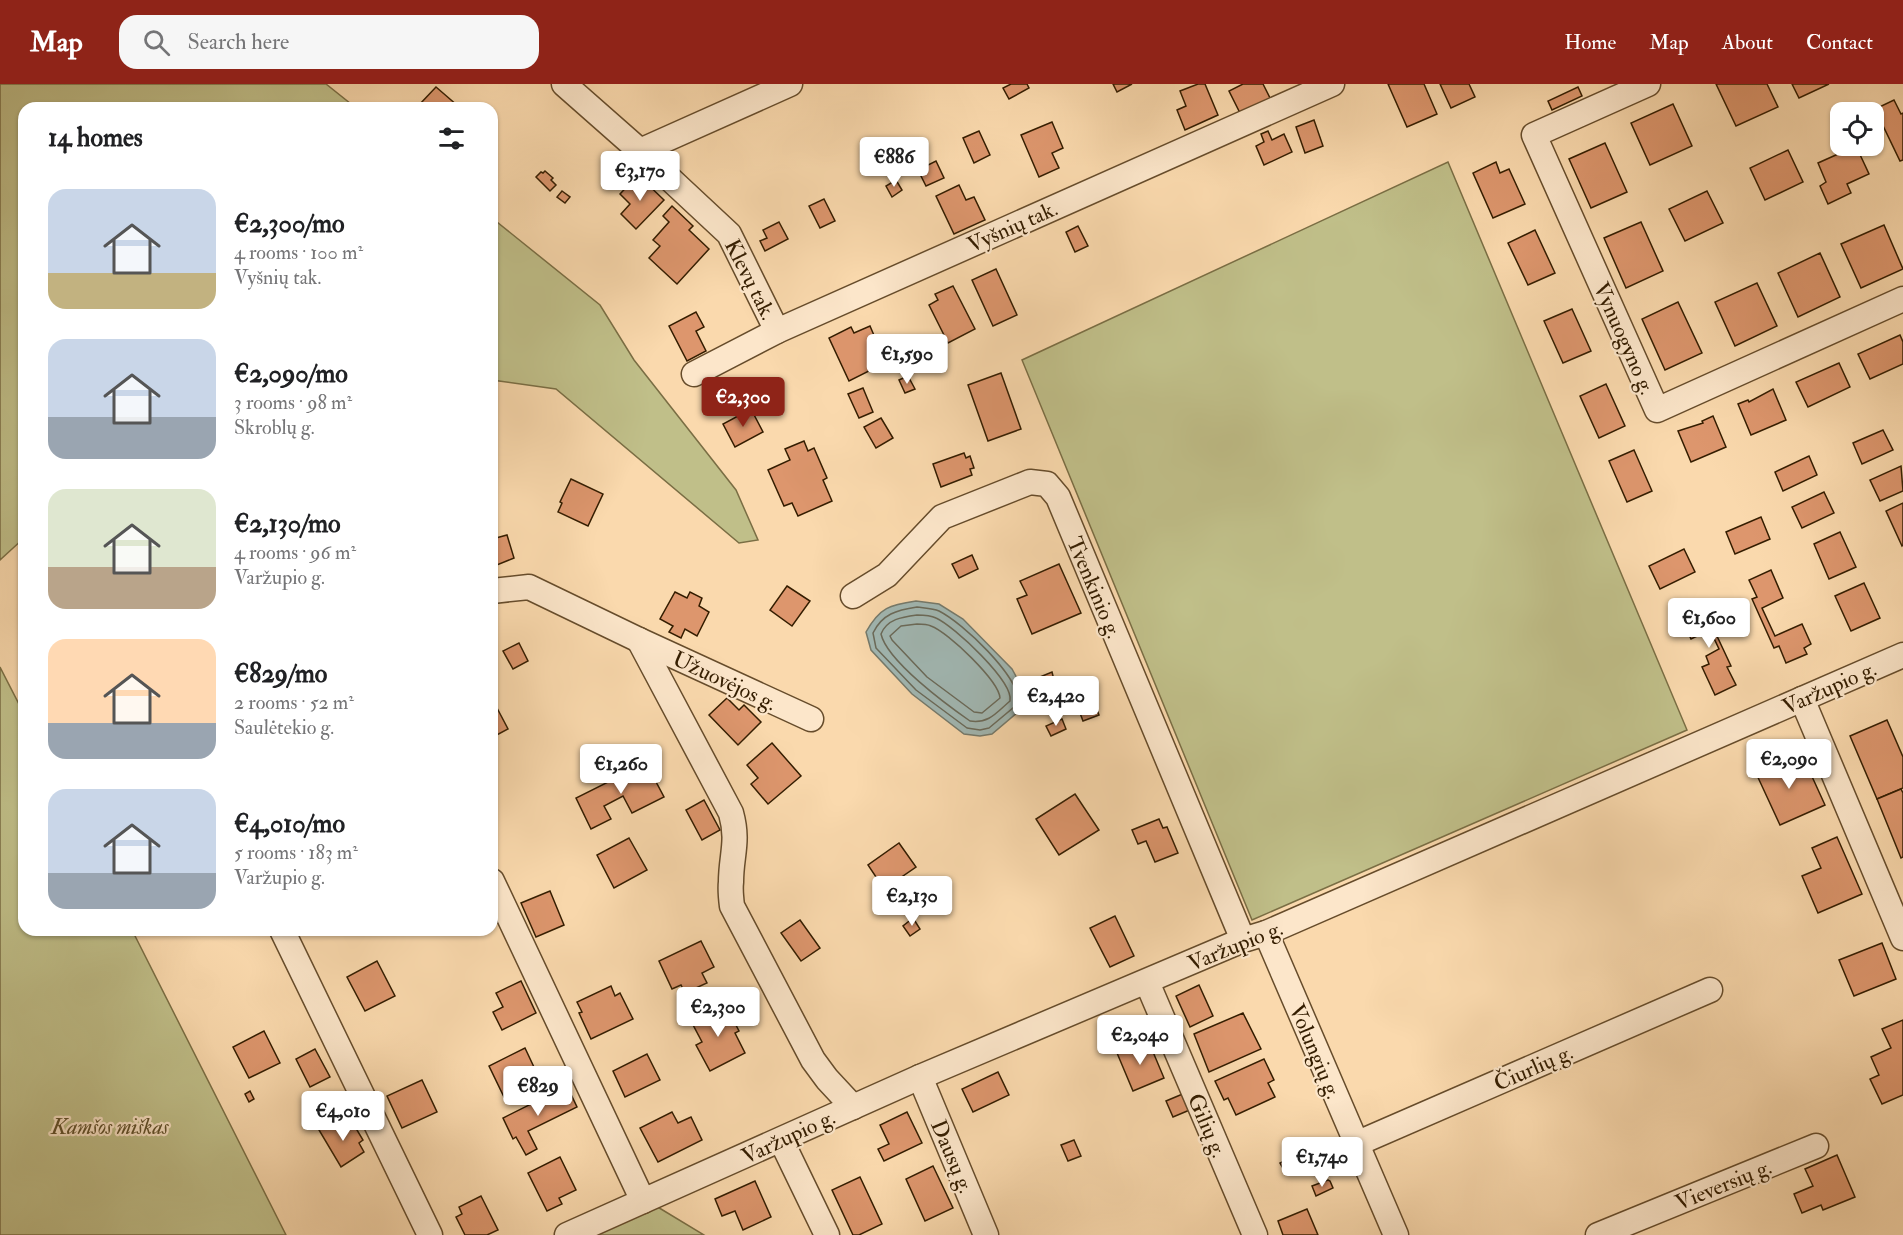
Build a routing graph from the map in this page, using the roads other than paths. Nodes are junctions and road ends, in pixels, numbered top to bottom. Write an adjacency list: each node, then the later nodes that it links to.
1 (564, 84): 5 (street, Klevų tak.)
2 (790, 84): 5 (street)
3 (1332, 84): 7 (street, Vyšnių tak.)
4 (1648, 84): 6 (street, Vynuogyno g.)
5 (640, 151): 7 (street, Klevų tak.)
6 (1903, 299)
7 (777, 331): 8 (street, Vyšnių tak.)
8 (694, 374)
9 (498, 590): 11 (street, Užuovėjos g.)
10 (853, 596): 19 (street, Tvenkinio g.)
11 (639, 640): 14 (street, Užuovėjos g.); 23 (street, Užuovėjos g.)
12 (1903, 655): 13 (street, Varžupio g.)
13 (1802, 699): 16 (street, Varžupio g.); 18 (street)
14 (811, 719)
15 (498, 894): 27 (street)
16 (1266, 933): 19 (street, Varžupio g.); 25 (street, Volungių g.)
17 (285, 936): 28 (street)
18 (1903, 938)
19 (1243, 940): 20 (street, Varžupio g.)
20 (1147, 982): 22 (street, Varžupio g.); 32 (street, Gilių g.)
21 (1710, 990): 25 (street, Čiurlių g.)
22 (920, 1077): 23 (street, Varžupio g.); 31 (street, Dausų g.)
23 (853, 1107): 24 (street, Varžupio g.)
24 (781, 1140): 27 (street, Varžupio g.); 30 (street)
25 (1356, 1144): 33 (street, Volungių g.)
26 (1816, 1146): 34 (street, Vieversių g.)
27 (643, 1201): 29 (street, Varžupio g.)
28 (430, 1235)
29 (567, 1235)
30 (827, 1235)
31 (986, 1235)
32 (1255, 1235)
33 (1396, 1235)
34 (1598, 1235)

